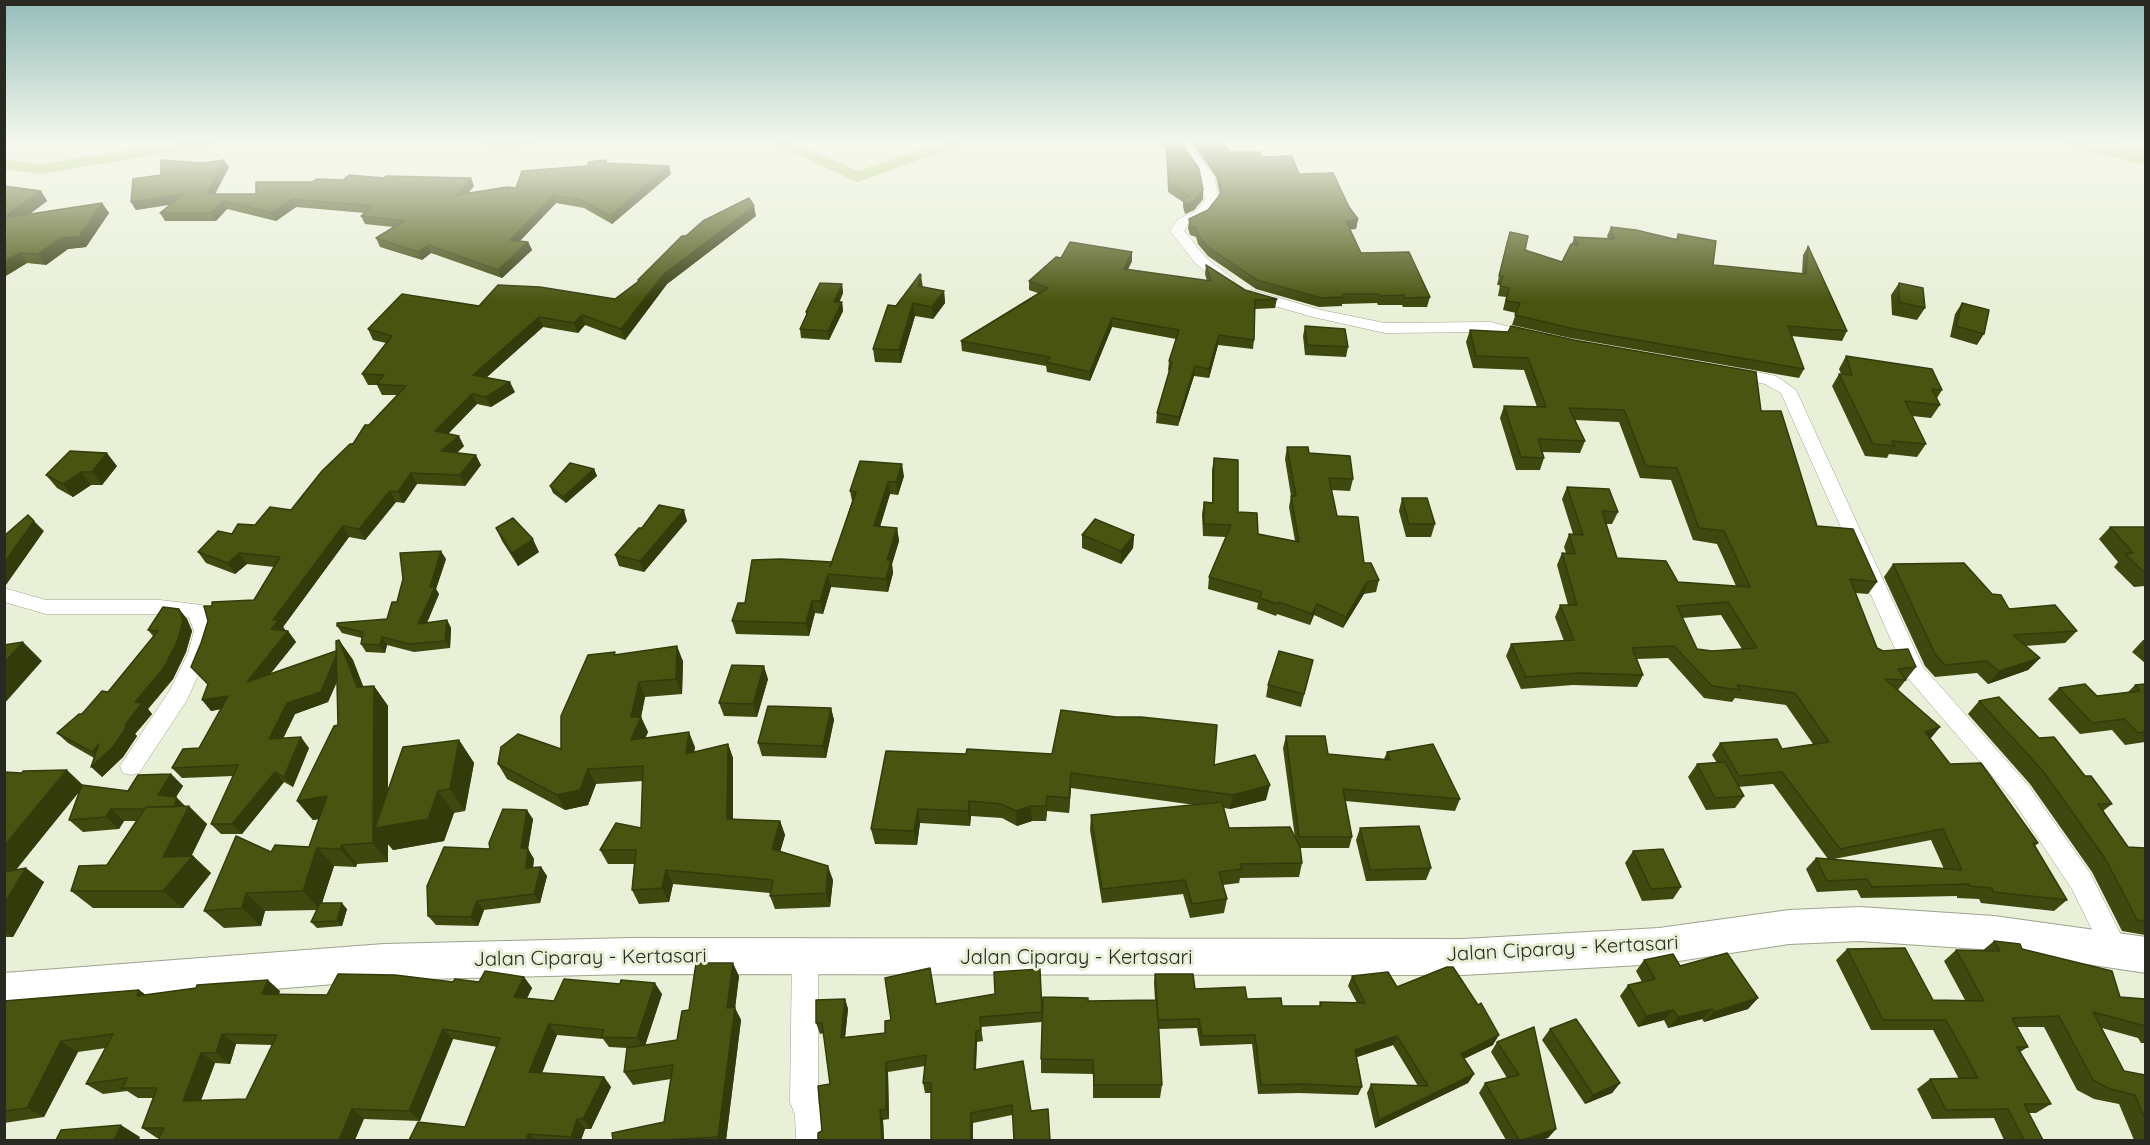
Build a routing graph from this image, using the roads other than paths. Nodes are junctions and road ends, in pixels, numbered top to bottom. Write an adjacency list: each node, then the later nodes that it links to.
1 (1211, 194): 2 (street)
2 (1551, 341)
3 (1715, 369): 6 (street)
4 (4, 595): 5 (street)
5 (131, 766)
6 (2131, 953): 7 (main road, Jalan Ciparay - Kertasari)
7 (805, 956): 8 (main road, Jalan Ciparay - Kertasari); 9 (street)
8 (4, 992)
9 (810, 1140)

